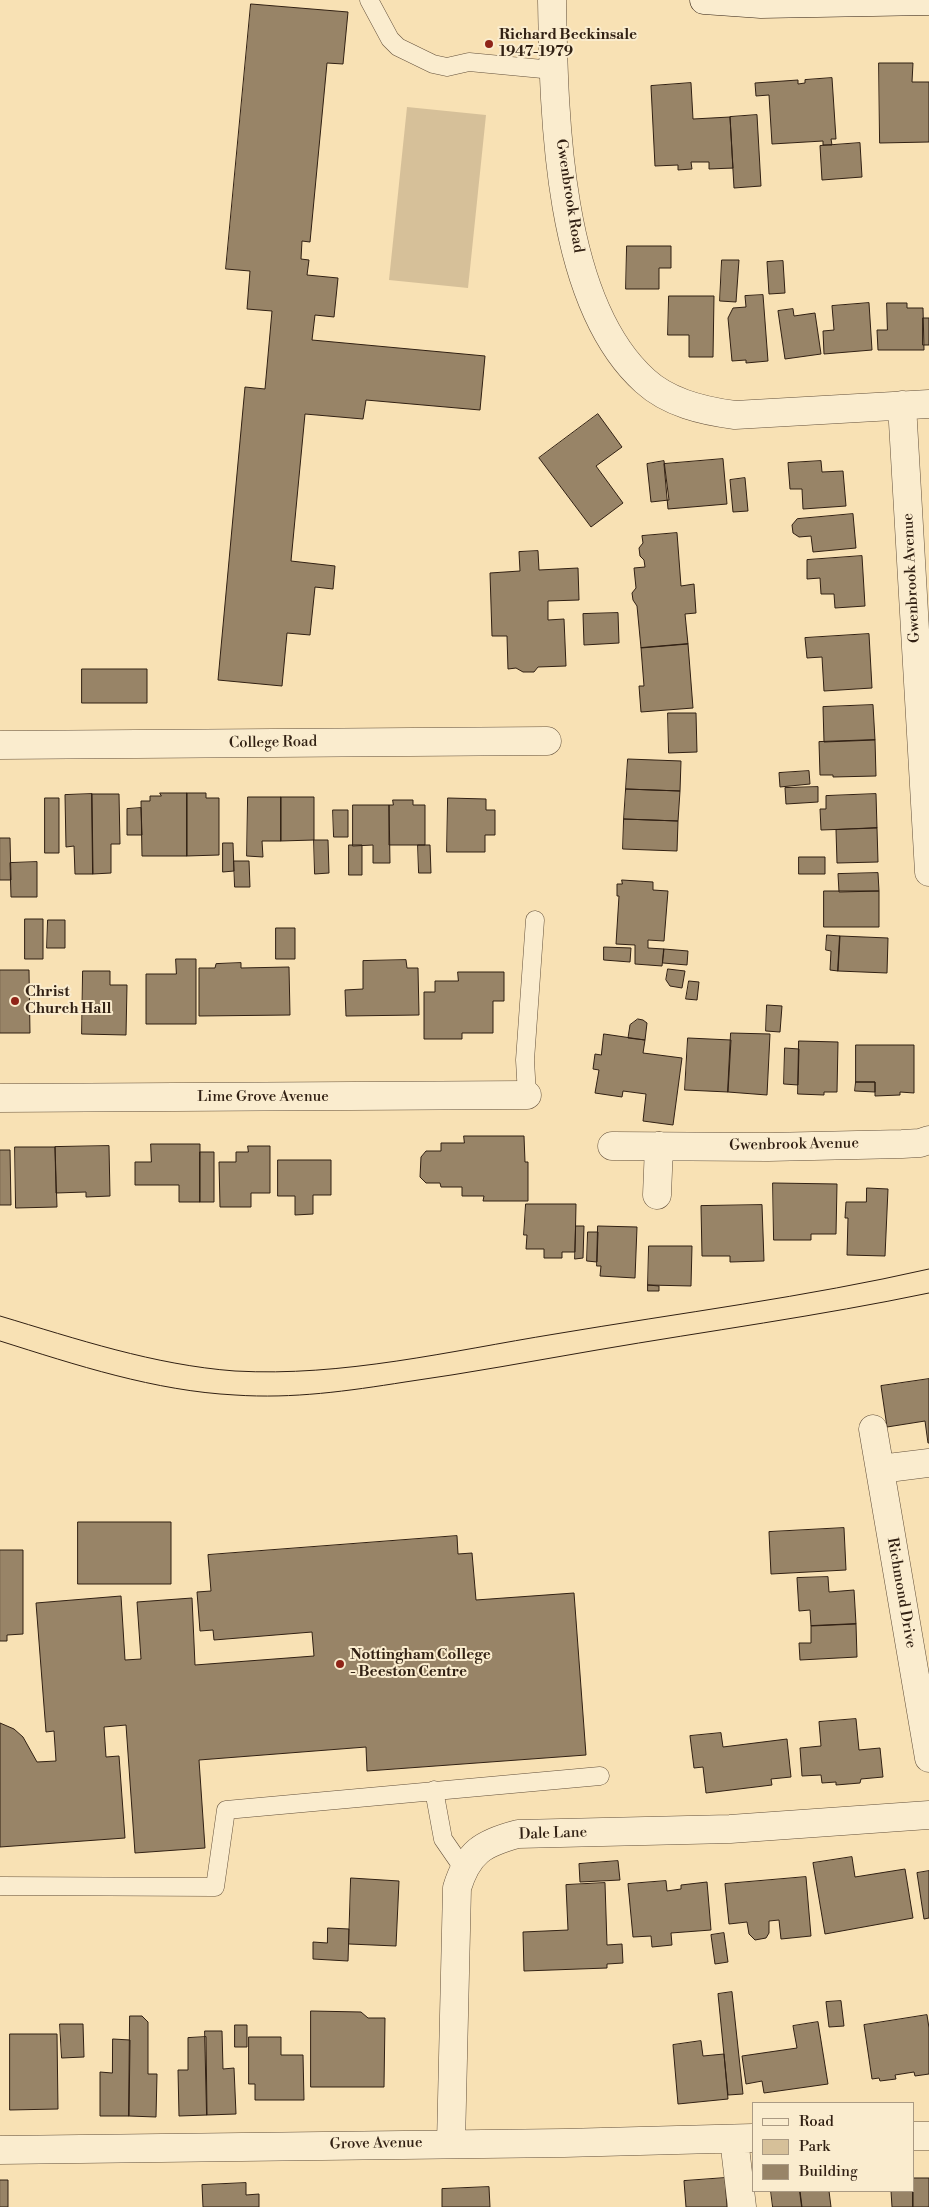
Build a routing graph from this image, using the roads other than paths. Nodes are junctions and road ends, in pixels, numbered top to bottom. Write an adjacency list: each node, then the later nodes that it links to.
1 (369, 0): 5 (lane)
2 (552, 0): 5 (street, Gwenbrook Road)
3 (704, 0): 4 (street)
4 (929, 1)
5 (553, 70): 6 (street, Gwenbrook Road)
6 (902, 404): 7 (street, Gwenbrook Road); 10 (street, Gwenbrook Avenue)
7 (929, 404)
8 (547, 741): 9 (street, College Road)
9 (0, 746)
10 (929, 872)
11 (535, 920): 12 (lane)
12 (527, 1095): 13 (street, Lime Grove Avenue)
13 (0, 1098)
14 (929, 1140): 16 (street, Gwenbrook Avenue)
15 (612, 1146): 16 (street, Gwenbrook Avenue)
16 (659, 1146): 17 (street)
17 (657, 1195)
18 (873, 1429): 20 (street, Richmond Drive)
19 (929, 1463): 20 (street)
20 (880, 1469): 21 (street, Richmond Drive)
21 (929, 1758)
22 (600, 1776): 23 (lane)
23 (434, 1790): 25 (lane); 26 (lane)
24 (929, 1815): 25 (street, Dale Lane)
25 (463, 1868): 30 (street)
26 (0, 1886)
27 (914, 2136): 28 (street)
28 (929, 2136)
29 (743, 2138): 30 (street, Grove Avenue); 32 (street)
30 (451, 2143): 31 (street, Grove Avenue)
31 (0, 2150)
32 (742, 2207)

